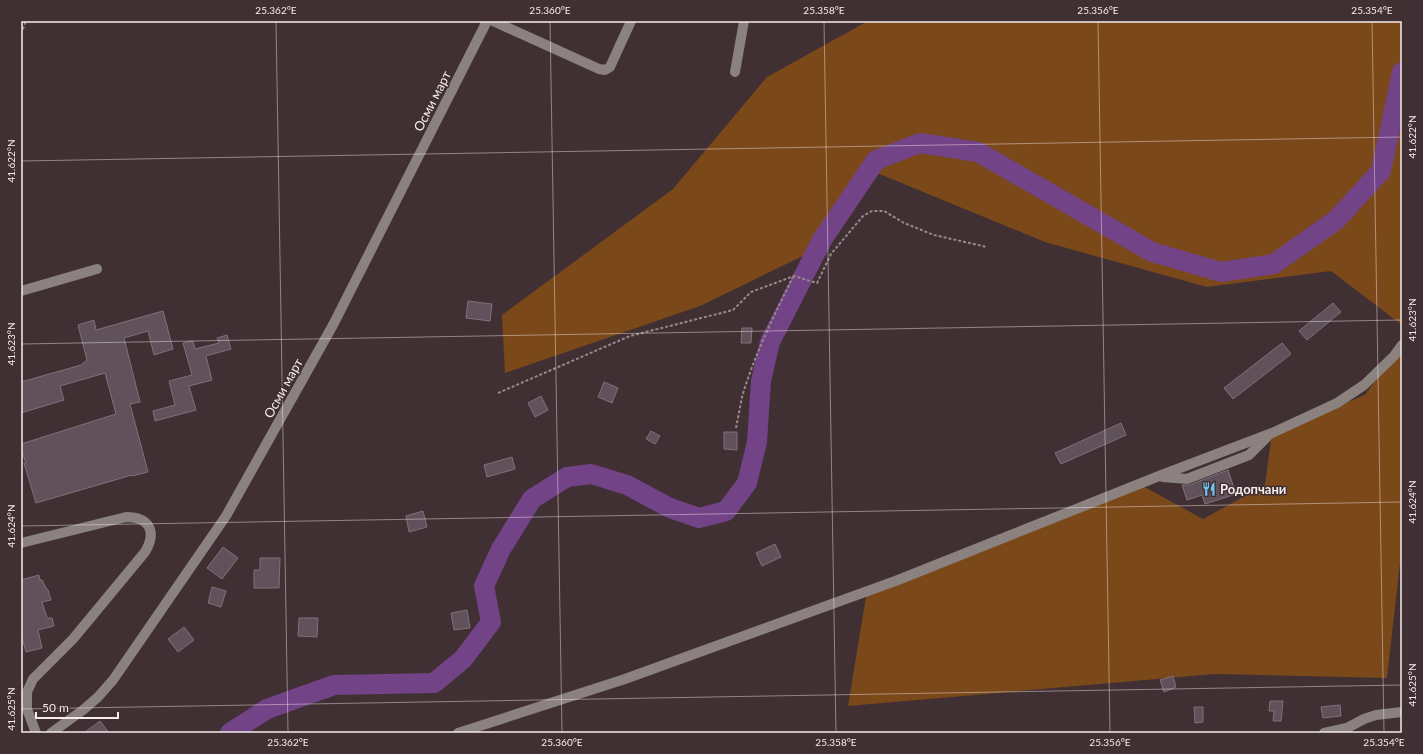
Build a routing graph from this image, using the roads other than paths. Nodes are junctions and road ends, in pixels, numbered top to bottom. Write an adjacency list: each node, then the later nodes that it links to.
1 (487, 21): 12 (street, Осми март)
2 (493, 21): 3 (street)
3 (631, 21)
4 (744, 21): 5 (street)
5 (735, 72)
6 (97, 269): 7 (street)
7 (21, 291)
8 (1402, 345): 13 (street)
9 (21, 543): 11 (street)
10 (1402, 712): 14 (street)
11 (36, 733)
12 (50, 733)
13 (458, 733)
14 (1324, 733)

